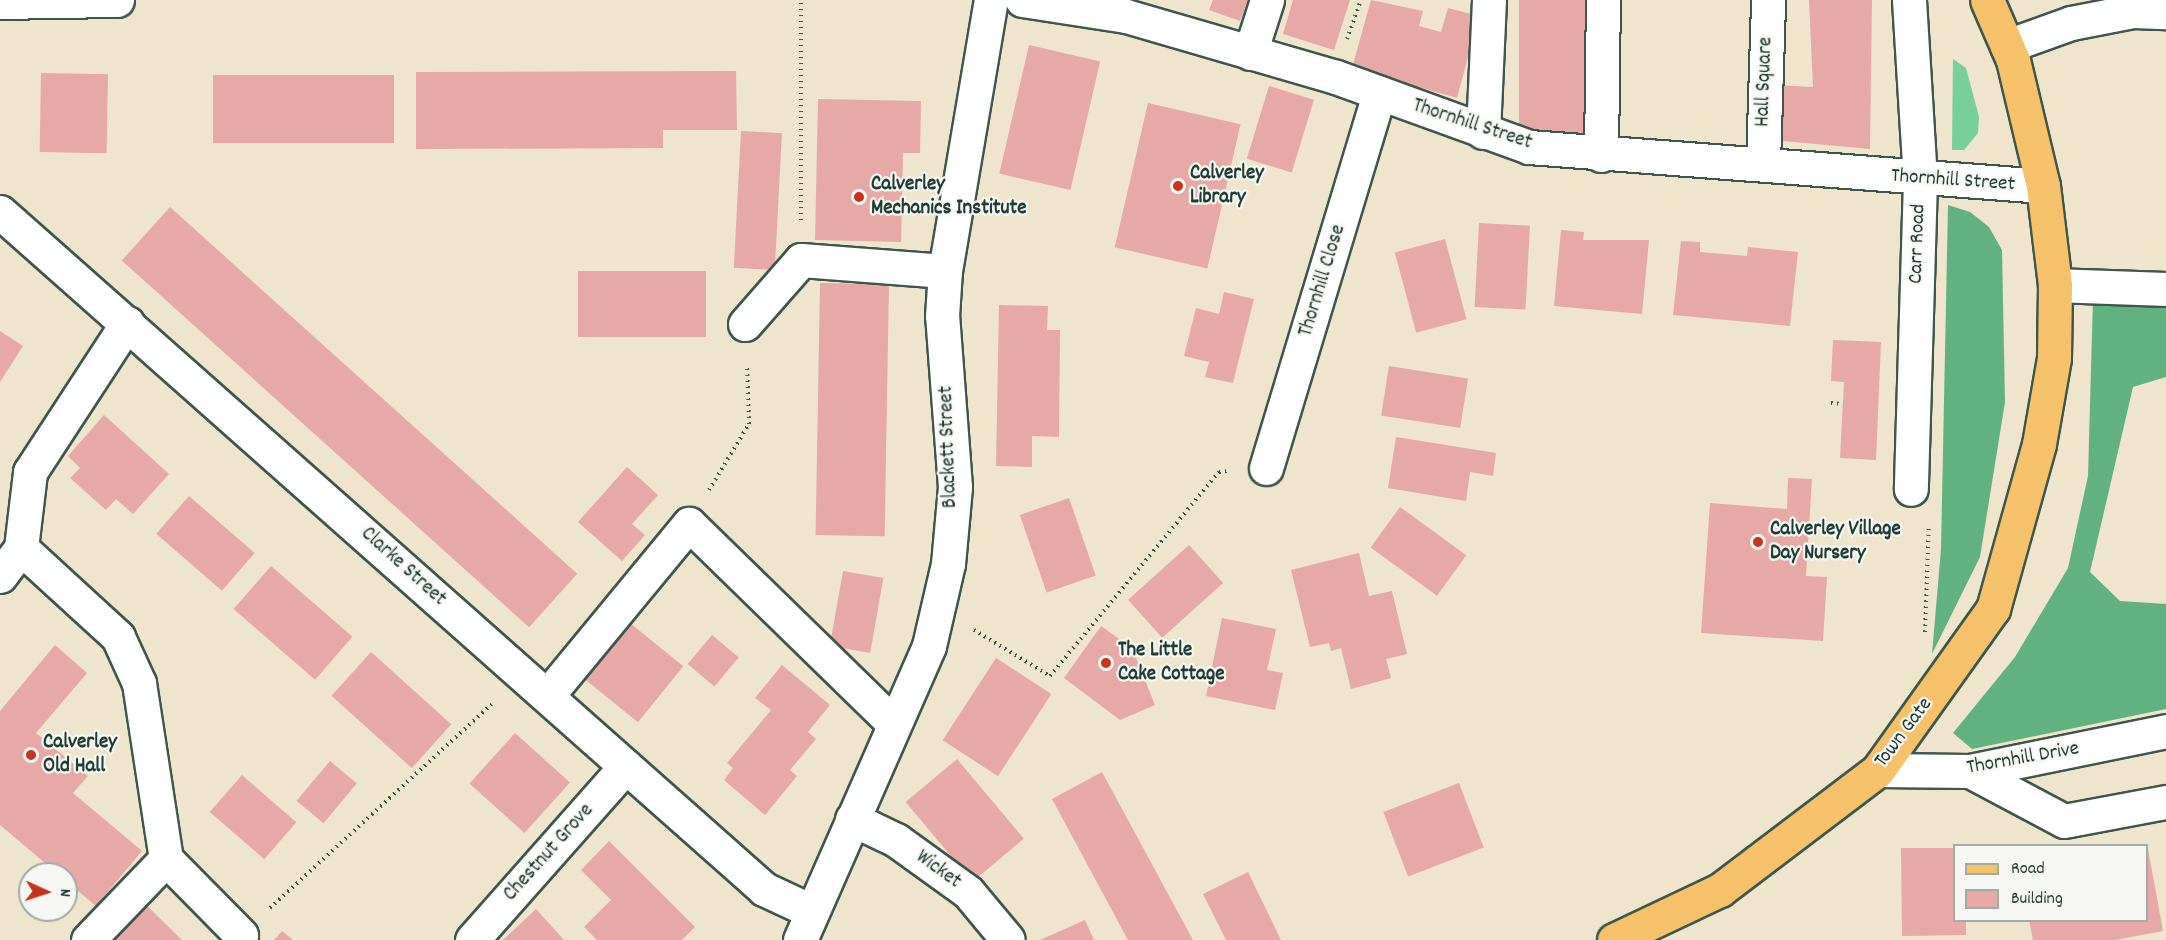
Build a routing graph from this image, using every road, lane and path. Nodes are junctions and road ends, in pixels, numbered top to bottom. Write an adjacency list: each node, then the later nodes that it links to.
1 (117, 0): 11 (street)
2 (801, 0): 22 (path)
3 (991, 0): 23 (street, Blackett Street)
4 (1033, 0): 14 (street, Thornhill Street)
5 (1267, 0): 14 (street)
6 (1489, 0): 16 (street)
7 (1603, 0): 17 (street)
8 (1768, 0): 18 (street, Hall Square)
9 (1909, 0): 19 (street, Carr Road)
10 (1987, 0): 13 (main road)
11 (0, 2)
12 (2166, 12): 13 (street)
13 (2007, 46): 20 (main road)
14 (1250, 53): 15 (street, Thornhill Street)
15 (1379, 93): 16 (street, Thornhill Street); 30 (street, Thornhill Close)
16 (1483, 132): 17 (street, Thornhill Street)
17 (1601, 154): 18 (street, Thornhill Street)
18 (1763, 164): 19 (street, Thornhill Street)
19 (1920, 180): 20 (street, Thornhill Street); 31 (street, Carr Road)
20 (2043, 186): 24 (main road)
21 (0, 212): 26 (street, Clarke Street)
22 (801, 260): 23 (street); 27 (street)
23 (945, 271): 35 (street, Blackett Street)
24 (2055, 285): 25 (street); 37 (main road, Town Gate)
25 (2166, 289)
26 (127, 323): 33 (street); 36 (street, Clarke Street)
27 (746, 324): 32 (path)
28 (1831, 403): 29 (path)
29 (1843, 404)
30 (1266, 468): 35 (path)
31 (1911, 489): 37 (path)
32 (688, 524): 36 (street); 38 (street)
33 (21, 548): 34 (street); 45 (street)
34 (0, 576)
35 (938, 608): 38 (street, Blackett Street)
36 (536, 685): 40 (street, Clarke Street); 47 (path)
37 (1938, 687): 41 (main road, Town Gate)
38 (894, 724): 44 (street, Blackett Street)
39 (2166, 731): 42 (street, Thornhill Drive)
40 (626, 766): 46 (street, Clarke Street); 49 (street, Chestnut Grove)
41 (1878, 770): 42 (street, Thornhill Drive); 51 (main road, Town Gate)
42 (1970, 771): 43 (street)
43 (2166, 802)
44 (852, 819): 46 (street, Blackett Street); 50 (street, Wicket)
45 (166, 859): 47 (street); 48 (street)
46 (806, 926)
47 (241, 935)
48 (88, 940)
49 (472, 940)
50 (1008, 940)
51 (1614, 940)

